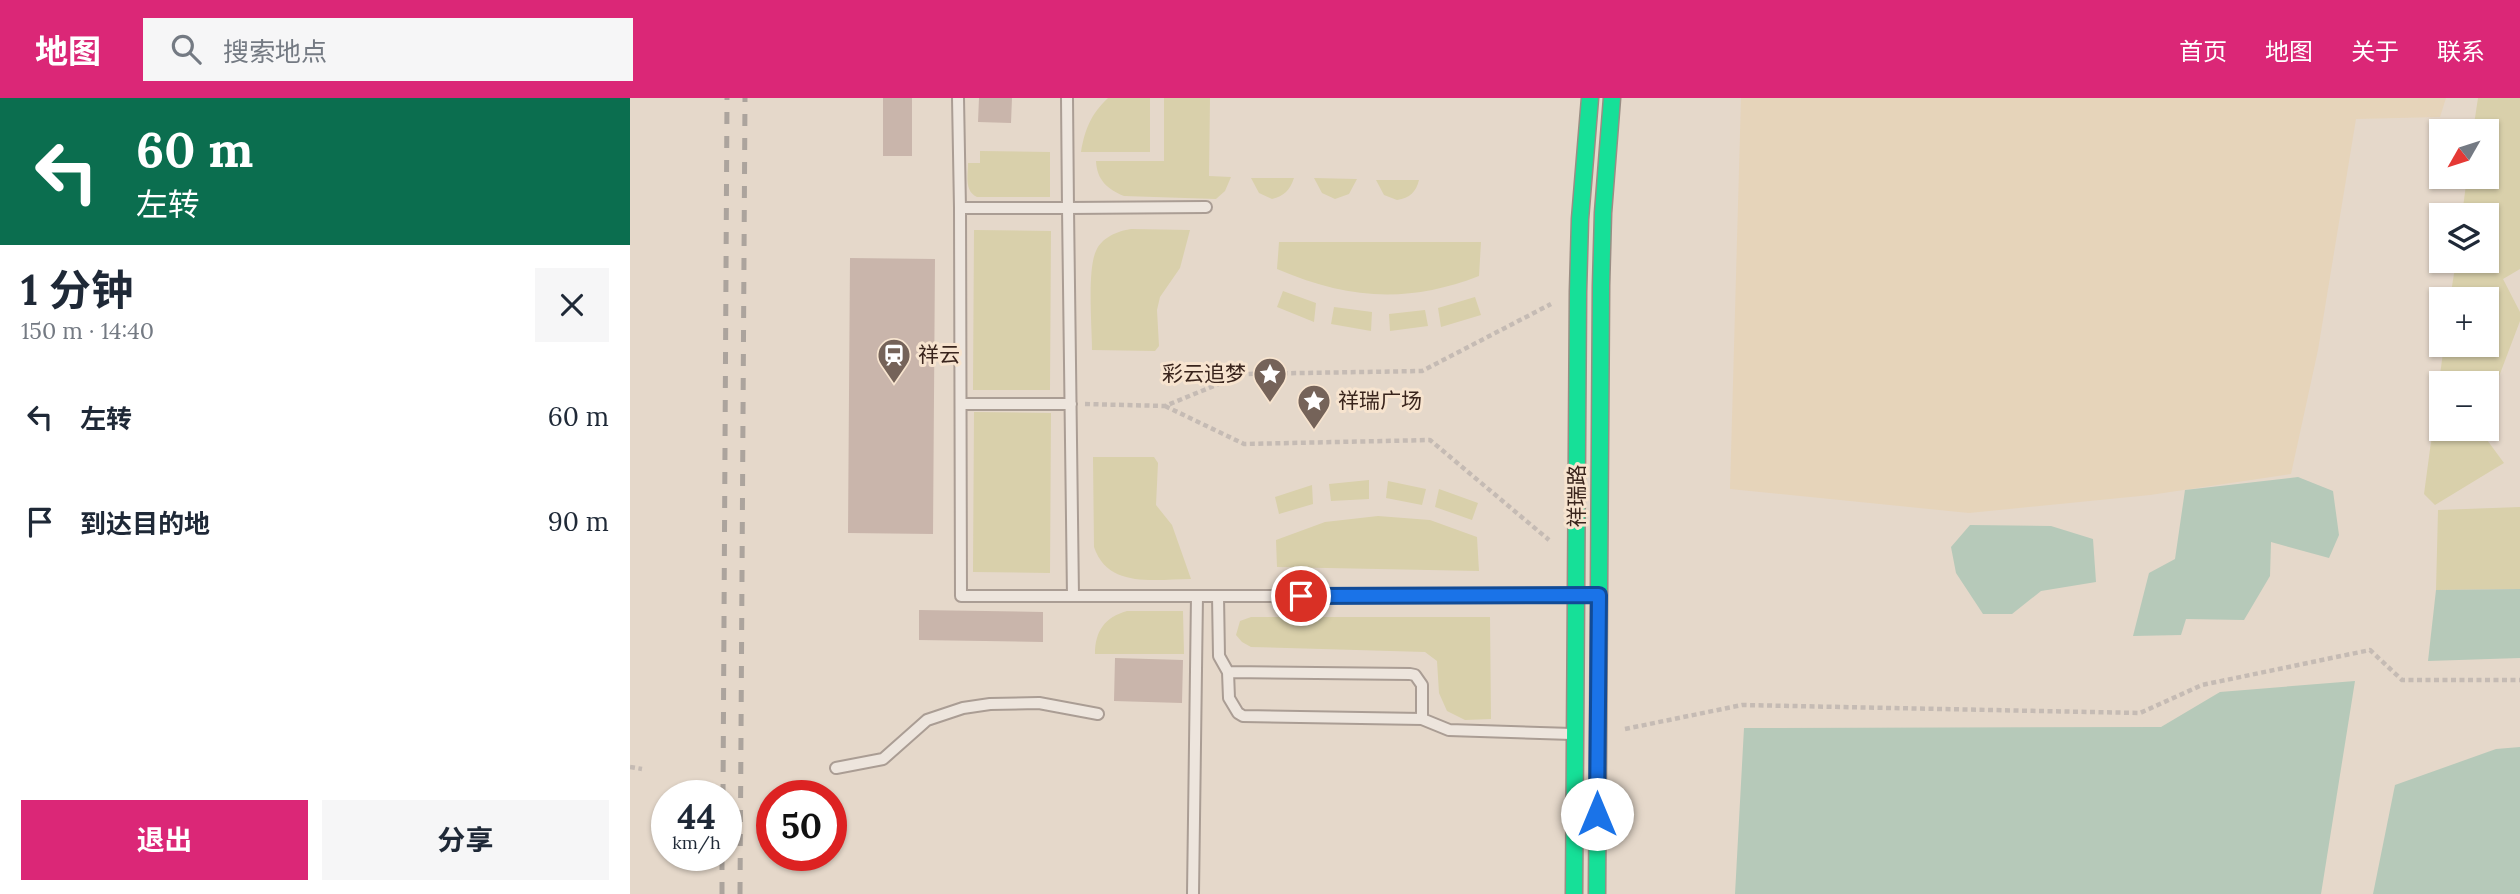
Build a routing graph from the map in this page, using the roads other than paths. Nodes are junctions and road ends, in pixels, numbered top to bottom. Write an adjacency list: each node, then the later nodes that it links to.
1 (958, 98): 6 (lane)
2 (1067, 98): 7 (lane)
3 (1590, 98): 13 (main road, 祥瑞路)
4 (1612, 98): 10 (main road, 祥瑞路)
5 (1206, 207): 7 (lane)
6 (960, 208): 7 (lane); 8 (lane)
7 (1068, 208): 9 (lane)
8 (961, 404): 9 (lane); 11 (lane)
9 (1070, 404): 11 (lane)
10 (1599, 595): 13 (lane); 19 (main road, 祥瑞路)
11 (1073, 596): 14 (lane)
12 (1218, 596): 13 (lane); 14 (lane); 15 (lane)
13 (1576, 596): 18 (main road, 祥瑞路)
14 (1197, 597): 21 (lane)
15 (1228, 672): 17 (lane); 17 (lane)
16 (1098, 714): 20 (lane)
17 (1422, 719): 18 (lane)
18 (1575, 734): 19 (lane); 22 (main road, 祥瑞路)
19 (1597, 734): 23 (main road, 祥瑞路)
20 (836, 768)
21 (1193, 894)
22 (1574, 894)
23 (1597, 894)

